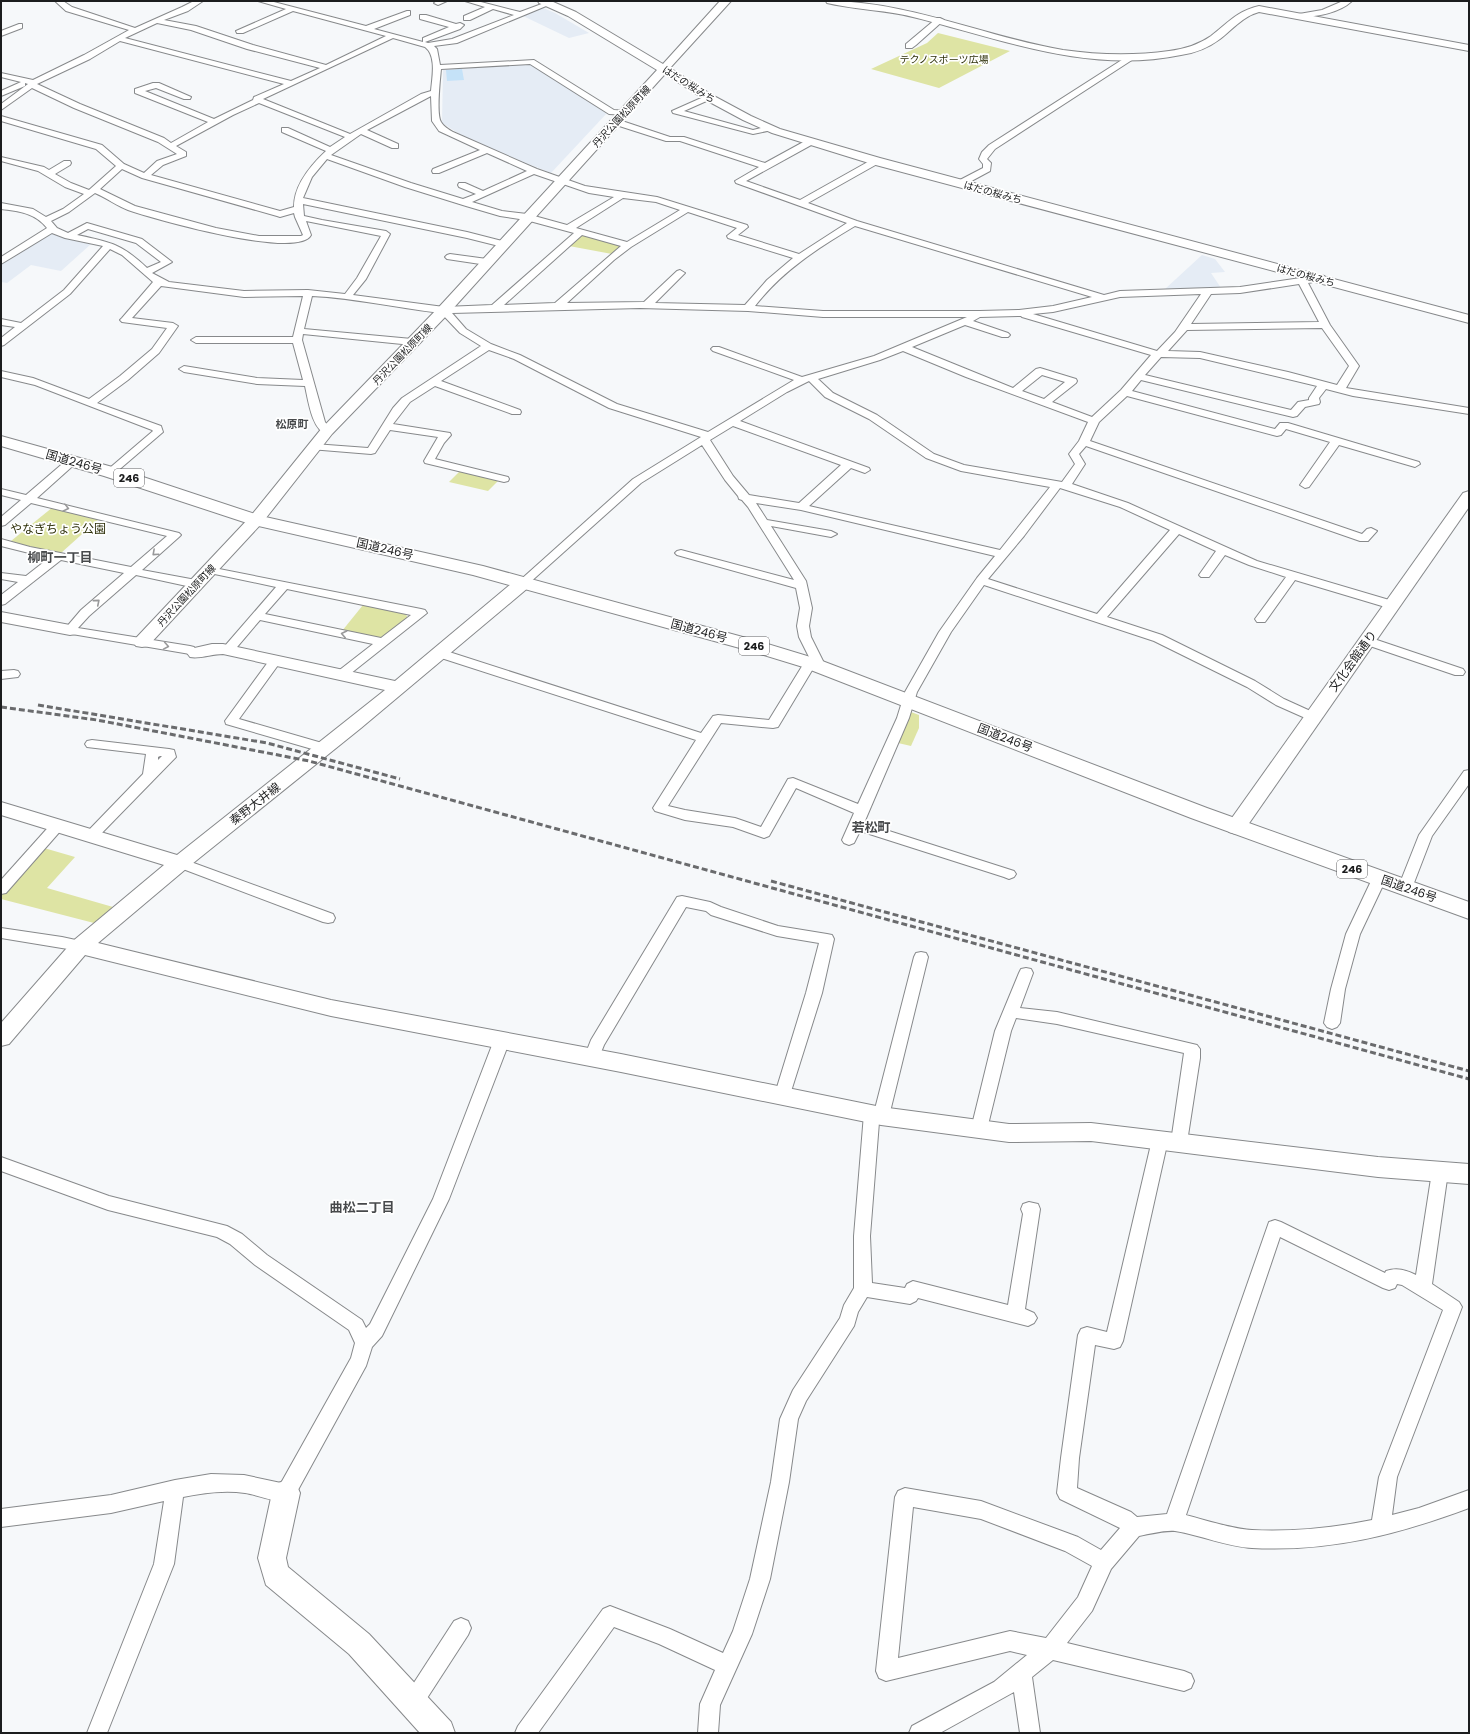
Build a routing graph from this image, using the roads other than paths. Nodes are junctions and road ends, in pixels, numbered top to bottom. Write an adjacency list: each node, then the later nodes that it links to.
1 (59, 1): 20 (street)
2 (199, 1): 17 (street)
3 (262, 1): 10 (street)
4 (469, 1): 9 (street)
5 (726, 1): 32 (street, 丹沢公園松原町線)
6 (831, 1): 16 (street)
7 (1348, 1): 14 (street)
8 (546, 2): 13 (street); 32 (street, はだの桜みち)
9 (492, 7): 11 (street); 13 (street)
10 (293, 9): 19 (street); 21 (street)
11 (459, 11)
12 (407, 13): 19 (street)
13 (520, 14): 26 (street)
14 (1299, 16): 28 (street); 29 (street)
15 (426, 19): 25 (street)
16 (940, 20): 27 (street); 29 (street)
17 (156, 21): 20 (street); 30 (street)
18 (19, 26): 22 (street)
19 (369, 28): 23 (street)
20 (135, 30): 24 (street)
21 (240, 31)
22 (1, 34)
23 (394, 35): 25 (street); 30 (street)
24 (119, 38): 34 (street); 35 (street)
25 (420, 42): 26 (street)
26 (428, 45): 31 (street)
27 (908, 46)
28 (1469, 48)
29 (1130, 58): 64 (street)
30 (326, 67): 35 (street)
31 (437, 67): 36 (street); 42 (street)
32 (664, 69): 39 (street, はだの桜みち); 42 (street, 丹沢公園松原町線)
33 (1, 75): 34 (street)
34 (32, 83): 37 (street); 41 (street); 50 (street)
35 (289, 83): 40 (street)
36 (435, 92): 47 (street); 52 (street)
37 (1, 94)
38 (187, 97): 44 (street)
39 (708, 97): 46 (street, はだの桜みち); 46 (street)
40 (259, 100): 44 (street); 45 (street)
41 (1, 108)
42 (620, 117): 58 (street); 63 (street, 丹沢公園松原町線)
43 (1, 118): 57 (street)
44 (215, 122): 50 (street)
45 (317, 122): 48 (street); 53 (street)
46 (769, 128): 49 (street, はだの桜みち)
47 (362, 131): 48 (street); 51 (street)
48 (352, 137): 53 (street)
49 (810, 142): 55 (street, はだの桜みち); 58 (street)
50 (171, 146): 62 (street)
51 (395, 146)
52 (485, 151): 59 (street); 60 (street)
53 (329, 153): 69 (street); 72 (street)
54 (1, 158): 61 (street)
55 (876, 160): 64 (street, はだの桜みち); 70 (street)
56 (67, 163): 61 (street)
57 (121, 166): 62 (street); 66 (street)
58 (765, 166): 70 (street)
59 (436, 171)
60 (534, 171): 63 (street); 67 (street)
61 (50, 173): 66 (street)
62 (145, 176): 72 (street)
63 (561, 180): 68 (street); 74 (street, 丹沢公園松原町線)
64 (961, 183): 91 (street, はだの桜みち)
65 (462, 185): 67 (street)
66 (92, 191): 72 (street); 75 (street)
67 (483, 194): 69 (street)
68 (622, 195): 73 (street); 78 (street)
69 (465, 202): 74 (street)
70 (802, 203): 76 (street)
71 (1, 206): 75 (street)
72 (298, 209): 82 (street); 96 (street)
73 (687, 209): 83 (street); 86 (street)
74 (527, 218): 78 (street); 82 (street, 丹沢公園松原町線)
75 (45, 220): 77 (street)
76 (854, 223): 86 (street); 97 (street)
77 (51, 229): 80 (street); 87 (street)
78 (568, 230): 79 (street)
79 (579, 233): 83 (street); 100 (street)
80 (68, 236): 81 (street); 84 (street)
81 (139, 241): 84 (street); 89 (street)
82 (503, 244): 88 (street, 丹沢公園松原町線)
83 (628, 245): 99 (street)
84 (112, 247): 89 (street); 109 (street)
85 (450, 257): 88 (street)
86 (801, 257): 101 (street)
87 (1, 261)
88 (487, 262): 102 (street, 丹沢公園松原町線)
89 (147, 272): 93 (street)
90 (680, 273): 98 (street)
91 (1321, 278): 92 (street); 105 (street, はだの桜みち)
92 (1303, 282): 94 (street); 108 (street)
93 (158, 283): 95 (street); 130 (street)
94 (1208, 291): 97 (street); 110 (street)
95 (308, 293): 96 (street); 112 (street)
96 (347, 297): 102 (street)
97 (1102, 297): 103 (street)
98 (647, 305): 99 (street); 101 (street)
99 (558, 306): 100 (street)
100 (495, 308): 102 (street)
101 (748, 308): 104 (street)
102 (444, 310): 114 (street, 丹沢公園松原町線); 116 (street)
103 (1019, 313): 104 (street); 119 (street)
104 (980, 314): 107 (street)
105 (1469, 319)
106 (1, 322): 109 (street)
107 (965, 322): 111 (street); 117 (street)
108 (1326, 325): 110 (street); 127 (street)
109 (24, 326): 115 (street)
110 (1184, 328): 119 (street)
111 (1005, 335)
112 (298, 336): 113 (street); 114 (street); 125 (street)
113 (196, 340)
114 (412, 342): 137 (street, 丹沢公園松原町線)
115 (1, 344)
116 (488, 346): 124 (street); 138 (street)
117 (903, 347): 123 (street); 128 (street)
118 (716, 349): 123 (street)
119 (1158, 354): 122 (street); 126 (street)
120 (192, 368): 125 (street)
121 (1, 374): 130 (street)
122 (1139, 376): 126 (street); 129 (street)
123 (806, 379): 135 (street); 150 (street)
124 (434, 382): 133 (street); 136 (street)
125 (309, 383): 137 (street)
126 (1324, 385): 127 (street)
127 (1340, 389): 132 (street)
128 (1014, 392): 131 (street); 131 (street)
129 (1125, 392): 134 (street); 140 (street)
130 (90, 403): 147 (street)
131 (1045, 403): 134 (street)
132 (1469, 410)
133 (516, 412)
134 (1094, 421): 141 (street)
135 (732, 422): 138 (street); 145 (street)
136 (386, 426): 142 (street); 148 (street)
137 (327, 431): 142 (street, 丹沢公園松原町線)
138 (706, 438): 152 (street); 174 (street)
139 (1, 441): 143 (highway, 国道246号 / 246)
140 (1336, 441): 144 (street); 149 (street)
141 (1084, 442): 150 (street); 160 (street)
142 (314, 447): 156 (street, 丹沢公園松原町線)
143 (72, 461): 147 (highway, 国道246号 / 246); 154 (street)
144 (1415, 464)
145 (848, 465): 146 (street); 155 (street)
146 (865, 470)
147 (110, 472): 156 (highway, 国道246号 / 246)
148 (504, 479)
149 (1305, 485)
150 (1060, 486): 159 (street); 165 (street)
151 (1, 492): 154 (street)
152 (743, 496): 155 (street); 158 (street)
153 (1469, 496): 179 (street, 文化会館通り)
154 (28, 498): 157 (street); 168 (street, one-way to 168)
155 (801, 507): 165 (street)
156 (256, 520): 167 (street, 丹沢公園松原町線); 174 (highway, 国道246号 / 246)
157 (1, 523)
158 (764, 523): 161 (street); 177 (street)
159 (1177, 529): 163 (street); 182 (street)
160 (1371, 531)
161 (831, 534)
162 (1, 542): 166 (street)
163 (1222, 551): 169 (street); 171 (street)
164 (681, 553): 177 (street)
165 (1002, 554): 173 (street)
166 (59, 556): 168 (street); 172 (street)
167 (209, 570): 175 (street, 丹沢公園松原町線); 176 (street)
168 (134, 572): 175 (street); 184 (street, one-way to 168)
169 (1205, 575)
170 (1, 576): 172 (street)
171 (1292, 576): 179 (street); 183 (street)
172 (28, 580): 178 (street)
173 (981, 580): 182 (street); 198 (street)
174 (523, 583): 190 (street, 秦野大井線); 192 (highway, 国道246号 / 246)
175 (196, 584): 186 (street, 丹沢公園松原町線)
176 (284, 585): 180 (street); 187 (street)
177 (801, 586): 192 (street)
178 (1, 601)
179 (1392, 605): 185 (street, 文化会館通り)
180 (258, 616): 187 (street, one-way to 180); 188 (street)
181 (1, 617): 184 (street)
182 (1100, 618): 199 (street)
183 (1261, 619)
184 (70, 630): 186 (street)
185 (1368, 641): 193 (street); 199 (street, 文化会館通り)
186 (142, 642): 189 (street, one-way to 189)
187 (382, 642): 196 (street)
188 (228, 650): 189 (street); 191 (street)
189 (193, 652)
190 (439, 653): 197 (street, 秦野大井線); 200 (street)
191 (275, 661): 196 (street); 202 (street)
192 (815, 665): 198 (highway, 国道246号 / 246); 200 (street)
193 (1459, 672)
194 (1, 674): 195 (street)
195 (14, 674)
196 (341, 675): 197 (street)
197 (398, 687): 202 (street, 秦野大井線)
198 (908, 700): 205 (street); 208 (highway, 国道246号 / 246)
199 (1312, 716): 208 (street, 文化会館通り)
200 (703, 738): 205 (street)
201 (92, 744): 209 (street)
202 (324, 748): 211 (street, 秦野大井線)
203 (1469, 774): 214 (street)
204 (1, 808): 206 (street)
205 (862, 811): 207 (street)
206 (58, 825): 209 (street); 215 (street)
207 (856, 825): 210 (street); 212 (street)
208 (1236, 827): 213 (highway, 国道246号 / 246)
209 (91, 836): 211 (street)
210 (849, 840)
211 (180, 863): 217 (street); 219 (street, 秦野大井線)
212 (1009, 874)
213 (1379, 879): 214 (highway, 国道246号 / 246); 223 (street)
214 (1405, 888): 216 (highway, 国道246号 / 246)
215 (1, 889)
216 (1469, 911)
217 (328, 918)
218 (1, 934): 219 (street)
219 (80, 946): 224 (street, 秦野大井線); 225 (street)
220 (921, 957): 228 (street)
221 (1026, 973): 222 (street)
222 (1010, 1012): 229 (street); 230 (street)
223 (1332, 1023)
224 (1, 1038)
225 (502, 1040): 226 (street); 237 (street)
226 (592, 1058): 227 (street); 227 (street)
227 (782, 1097): 228 (street)
228 (877, 1115): 229 (street); 236 (street)
229 (979, 1129): 230 (street)
230 (1169, 1141): 232 (street); 243 (street)
231 (1, 1164): 237 (street)
232 (1440, 1172): 233 (street); 235 (street)
233 (1469, 1174)
234 (1029, 1208): 236 (street)
235 (1422, 1288): 242 (street); 244 (street)
236 (863, 1289): 248 (street)
237 (364, 1343): 239 (street)
238 (175, 1489): 239 (street); 241 (street); 252 (street)
239 (286, 1493): 251 (street)
240 (1469, 1499): 244 (street)
241 (1, 1518)
242 (1174, 1522): 243 (street); 244 (street)
243 (1134, 1527): 245 (street)
244 (1380, 1527)
245 (1104, 1562): 247 (street); 247 (street)
246 (461, 1628): 251 (street)
247 (1050, 1649): 249 (street); 250 (street)
248 (728, 1666): 254 (street); 255 (street)
249 (1021, 1673): 256 (street); 257 (street)
250 (1184, 1681)
251 (412, 1702): 253 (street)
252 (97, 1733)
253 (440, 1733)
254 (525, 1733)
255 (708, 1733)
256 (919, 1733)
257 (1030, 1733)

